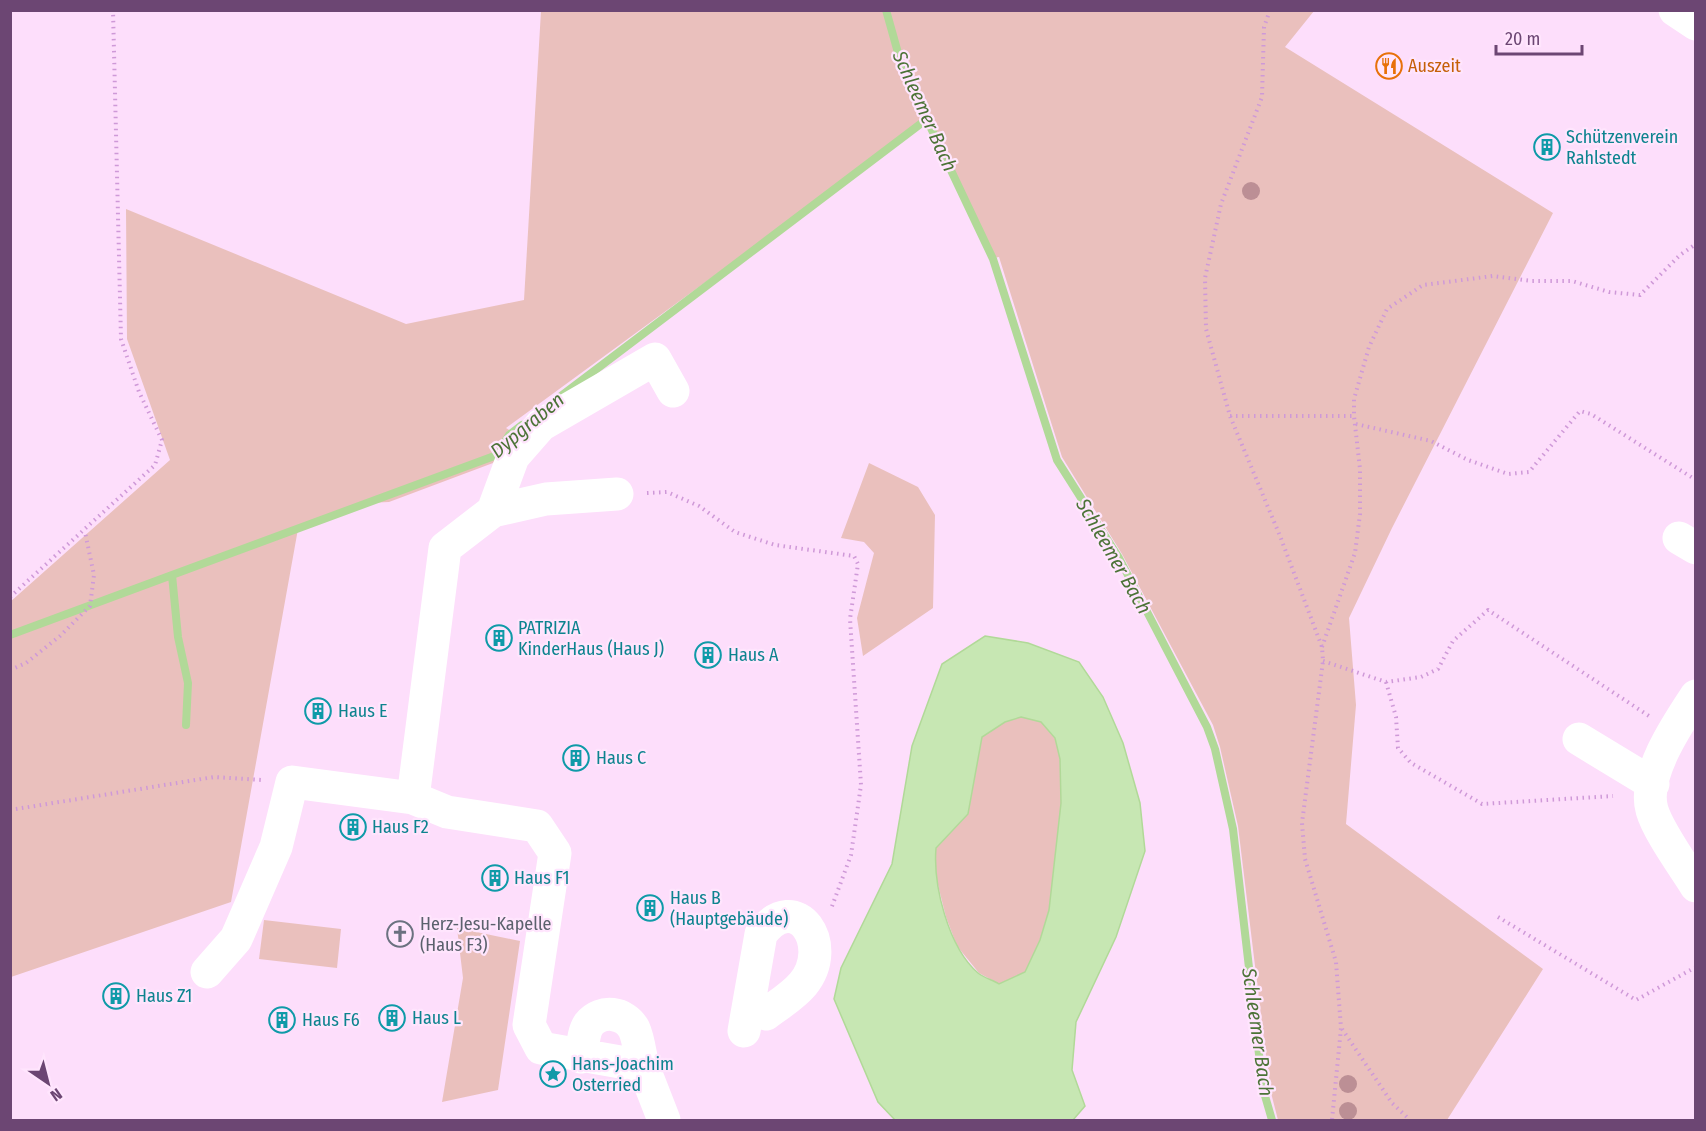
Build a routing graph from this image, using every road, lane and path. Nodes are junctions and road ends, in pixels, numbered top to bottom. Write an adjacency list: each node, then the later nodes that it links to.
1 (112, 10): 13 (path)
2 (1270, 10): 7 (path)
3 (1675, 10): 4 (street)
4 (1695, 24)
5 (1695, 244): 8 (path)
6 (674, 391): 12 (street)
7 (1230, 416): 8 (path); 15 (path)
8 (1354, 416): 9 (path)
9 (1356, 424): 10 (path); 15 (path)
10 (1695, 480)
11 (617, 494): 12 (street); 28 (path)
12 (493, 511): 24 (street)
13 (85, 531): 14 (path); 17 (path)
14 (10, 597)
15 (1322, 647): 16 (path)
16 (1323, 661): 18 (path); 31 (path)
17 (10, 670)
18 (1386, 682): 20 (path); 23 (path)
19 (1695, 696): 20 (street)
20 (1673, 731): 23 (street)
21 (1579, 740): 23 (street)
22 (292, 782): 24 (street); 25 (path); 30 (street)
23 (1651, 789): 26 (street)
24 (413, 798): 32 (street)
25 (10, 810)
26 (1695, 886)
27 (1498, 917): 29 (path)
28 (811, 932): 28 (street)
29 (1695, 967)
30 (207, 972)
31 (1341, 1028): 35 (path); 36 (path)
32 (581, 1057): 33 (street); 33 (street)
33 (643, 1066): 34 (street)
34 (664, 1120)
35 (1332, 1120)
36 (1410, 1120)

